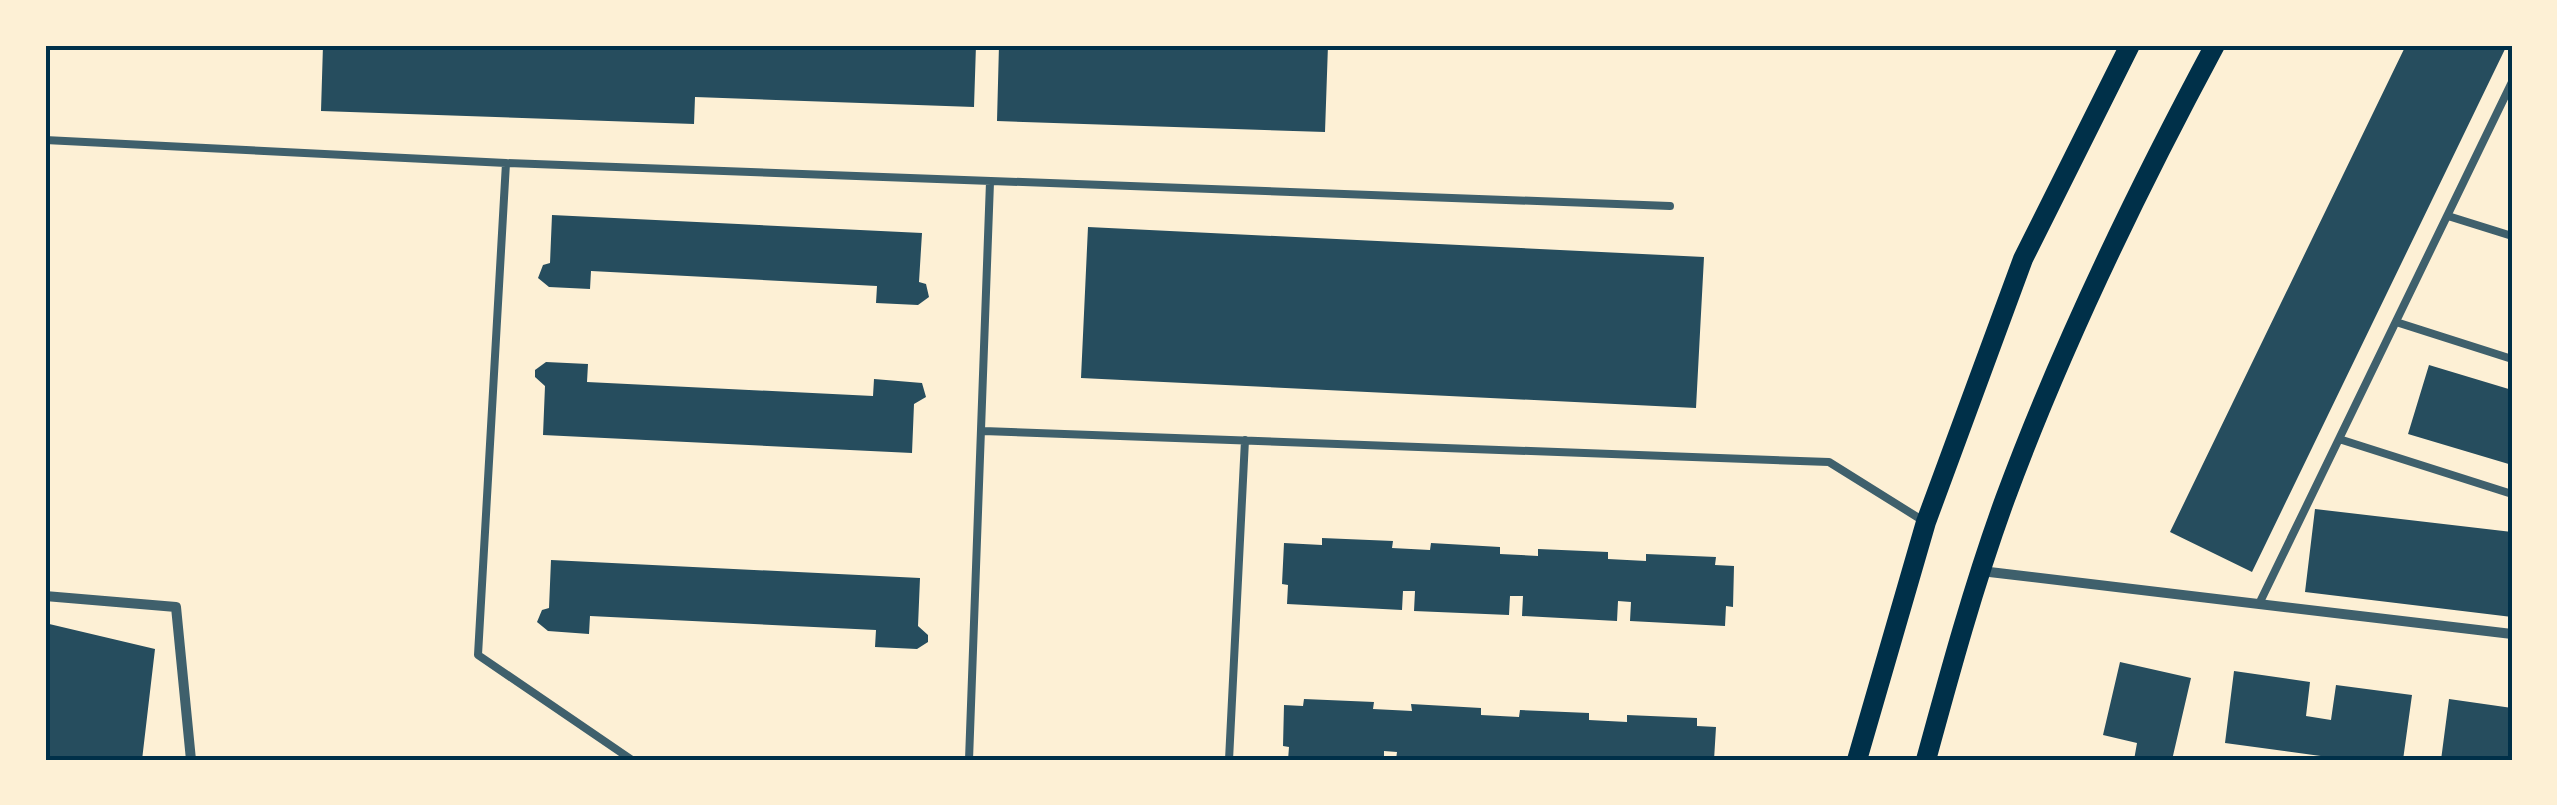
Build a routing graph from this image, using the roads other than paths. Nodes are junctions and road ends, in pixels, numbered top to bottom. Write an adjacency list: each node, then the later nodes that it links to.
1 (2130, 45): 18 (main road)
2 (2215, 45): 19 (main road)
3 (2512, 82): 4 (lane)
4 (2499, 110): 5 (lane); 10 (lane)
5 (2512, 114)
6 (45, 140): 7 (lane)
7 (506, 163): 8 (lane); 24 (lane)
8 (990, 182): 9 (lane); 14 (lane)
9 (1670, 206)
10 (2448, 216): 11 (lane); 12 (lane)
11 (2512, 236)
12 (2396, 322): 13 (lane); 15 (lane)
13 (2512, 358)
14 (983, 431): 16 (lane); 25 (lane)
15 (2339, 439): 17 (lane); 21 (lane)
16 (1245, 440): 18 (lane); 26 (lane)
17 (2512, 494)
18 (1926, 522): 27 (main road)
19 (1981, 571): 21 (street); 28 (main road)
20 (45, 596): 23 (street)
21 (2259, 604): 22 (street)
22 (2512, 634)
23 (191, 760)
24 (632, 760)
25 (969, 760)
26 (1229, 760)
27 (1857, 760)
28 (1926, 760)

